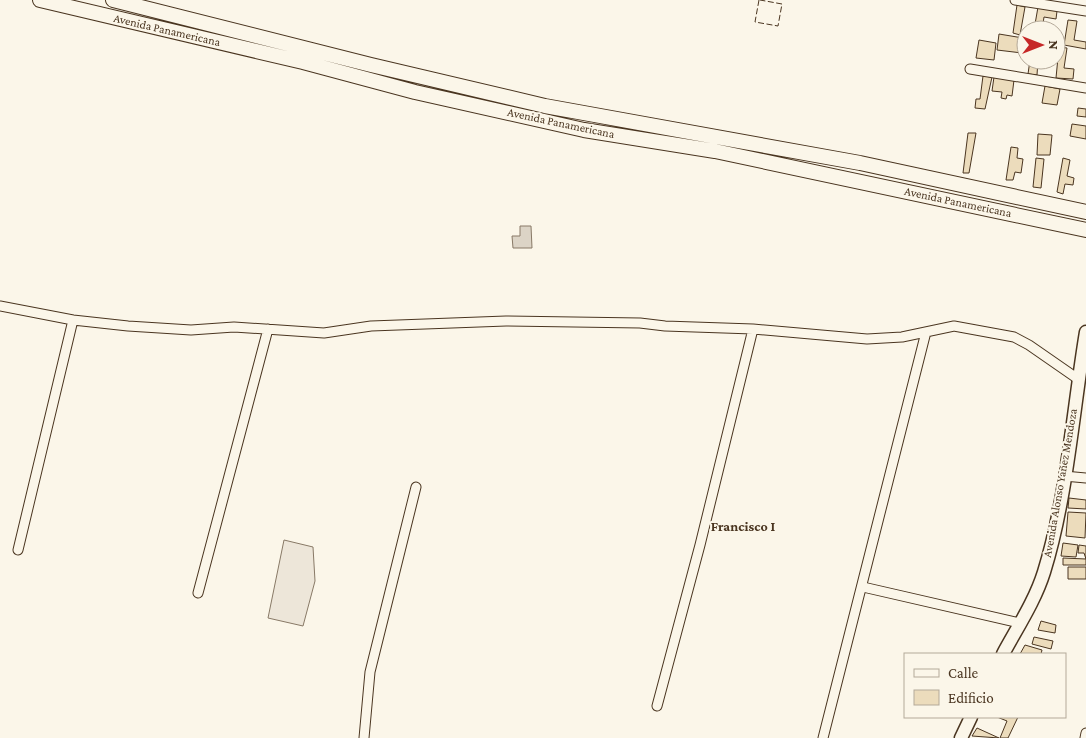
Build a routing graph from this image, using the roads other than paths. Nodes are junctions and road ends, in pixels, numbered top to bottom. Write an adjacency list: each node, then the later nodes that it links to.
1 (40, 0): 5 (main road, Avenida Panamericana)
2 (112, 0): 4 (main road, Avenida Panamericana)
3 (1015, 0): 6 (street)
4 (137, 3): 7 (main road, Avenida Panamericana)
5 (84, 5): 8 (main road, Avenida Panamericana)
6 (1086, 11)
7 (242, 32): 8 (main road); 10 (main road, Avenida Panamericana)
8 (238, 47): 12 (main road, Avenida Panamericana)
9 (970, 69): 11 (street)
10 (419, 76): 12 (main road); 13 (main road, Avenida Panamericana)
11 (1086, 88)
12 (415, 92): 14 (main road, Avenida Panamericana)
13 (653, 126): 14 (main road); 15 (main road, Avenida Panamericana)
14 (650, 140): 15 (main road, Avenida Panamericana)
15 (717, 145): 16 (main road, Avenida Panamericana); 17 (main road, Avenida Panamericana)
16 (825, 157): 17 (main road); 18 (main road, Avenida Panamericana)
17 (823, 172): 19 (main road, Avenida Panamericana)
18 (1086, 212)
19 (1086, 230)
20 (0, 306): 21 (street)
21 (73, 320): 22 (street); 30 (street)
22 (268, 329): 23 (street); 32 (street)
23 (753, 329): 24 (street); 35 (street)
24 (926, 332): 26 (street); 31 (street)
25 (1086, 332): 26 (main road, Avenida Alonso Yañez Mendoza)
26 (1078, 379): 27 (main road, Avenida Alonso Yañez Mendoza)
27 (1064, 476): 28 (street); 33 (main road, Avenida Alonso Yañez Mendoza)
28 (1086, 478)
29 (416, 488): 38 (street)
30 (18, 550)
31 (862, 587): 33 (street); 39 (street)
32 (198, 594)
33 (1020, 623): 34 (main road, Avenida Alonso Yañez Mendoza)
34 (1004, 653)
35 (657, 706)
36 (971, 718): 40 (main road)
37 (1086, 733): 41 (street)
38 (364, 738)
39 (823, 738)
40 (961, 738)
41 (1085, 738)

